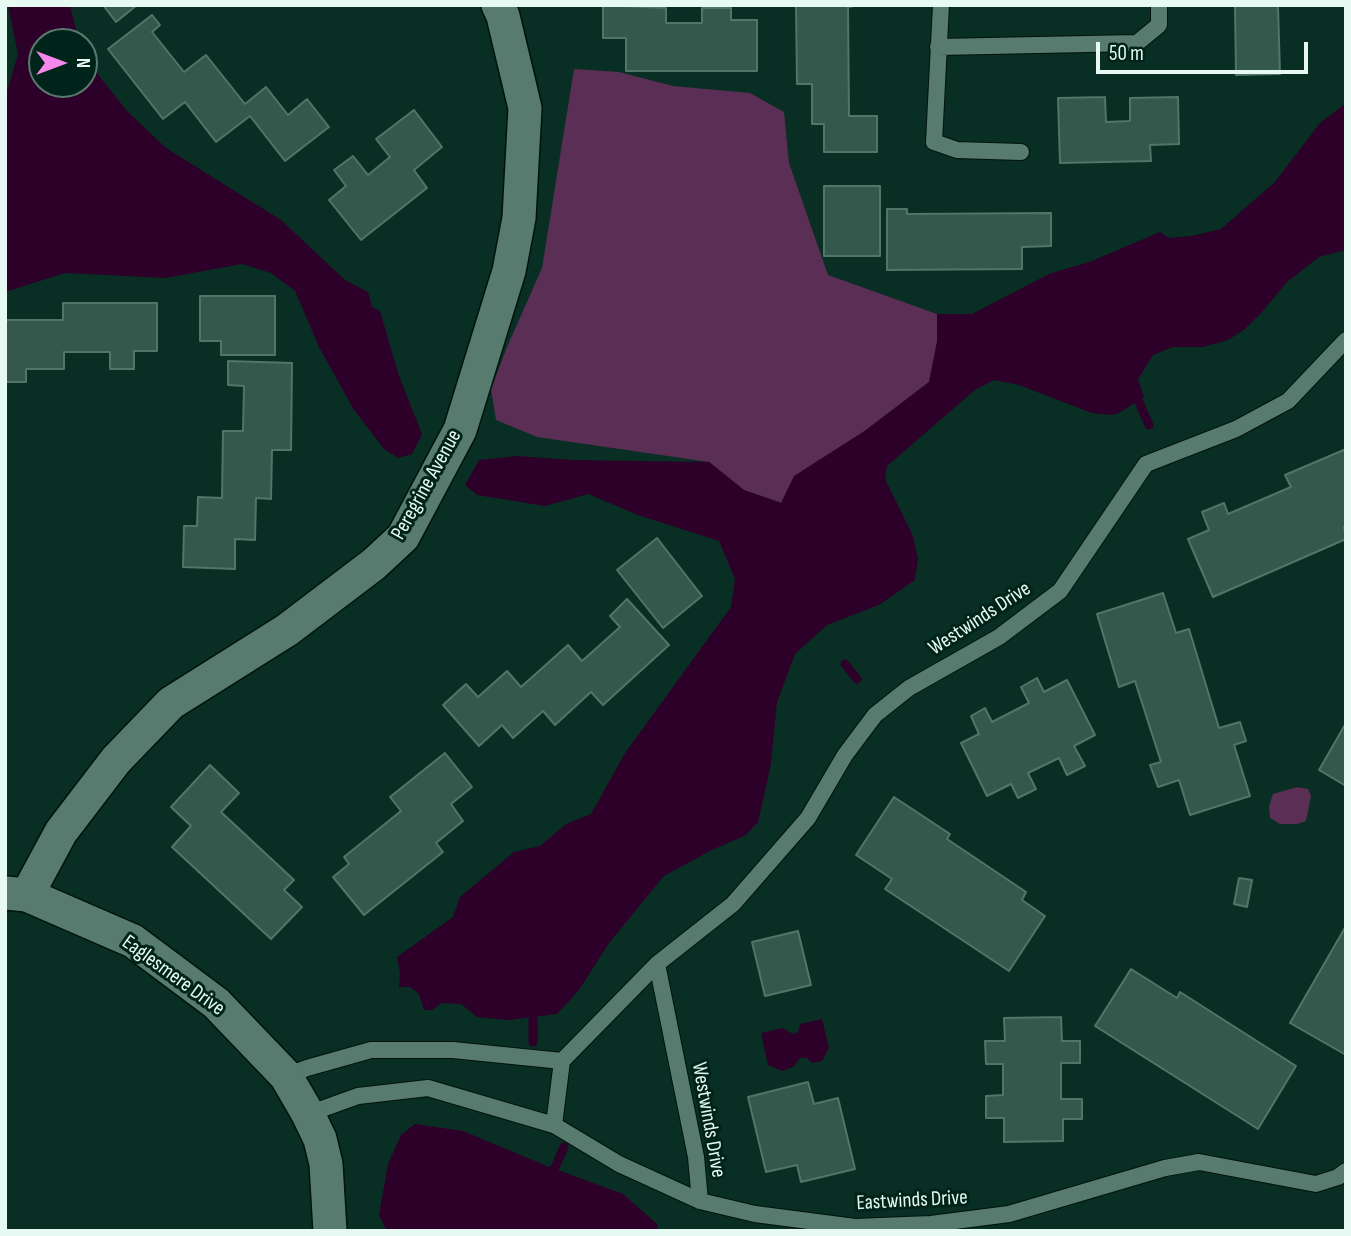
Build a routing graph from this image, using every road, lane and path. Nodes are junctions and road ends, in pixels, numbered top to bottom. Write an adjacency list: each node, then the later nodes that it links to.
1 (498, 5): 7 (street, Peregrine Avenue)
2 (941, 5): 4 (lane)
3 (1159, 5): 4 (lane)
4 (938, 47): 5 (lane)
5 (1021, 152)
6 (1346, 340): 8 (lane, Westwinds Drive)
7 (16, 894): 10 (street, Eaglesmere Drive)
8 (657, 964): 9 (lane, Westwinds Drive); 14 (lane, Westwinds Drive)
9 (562, 1061): 10 (lane); 12 (lane)
10 (286, 1076): 11 (street, Eaglesmere Drive)
11 (308, 1114): 12 (lane, Eastwinds Drive); 15 (street, Eaglesmere Drive)
12 (554, 1125): 14 (lane, Eastwinds Drive)
13 (1346, 1171): 14 (lane, Eastwinds Drive)
14 (700, 1200)
15 (330, 1231)

